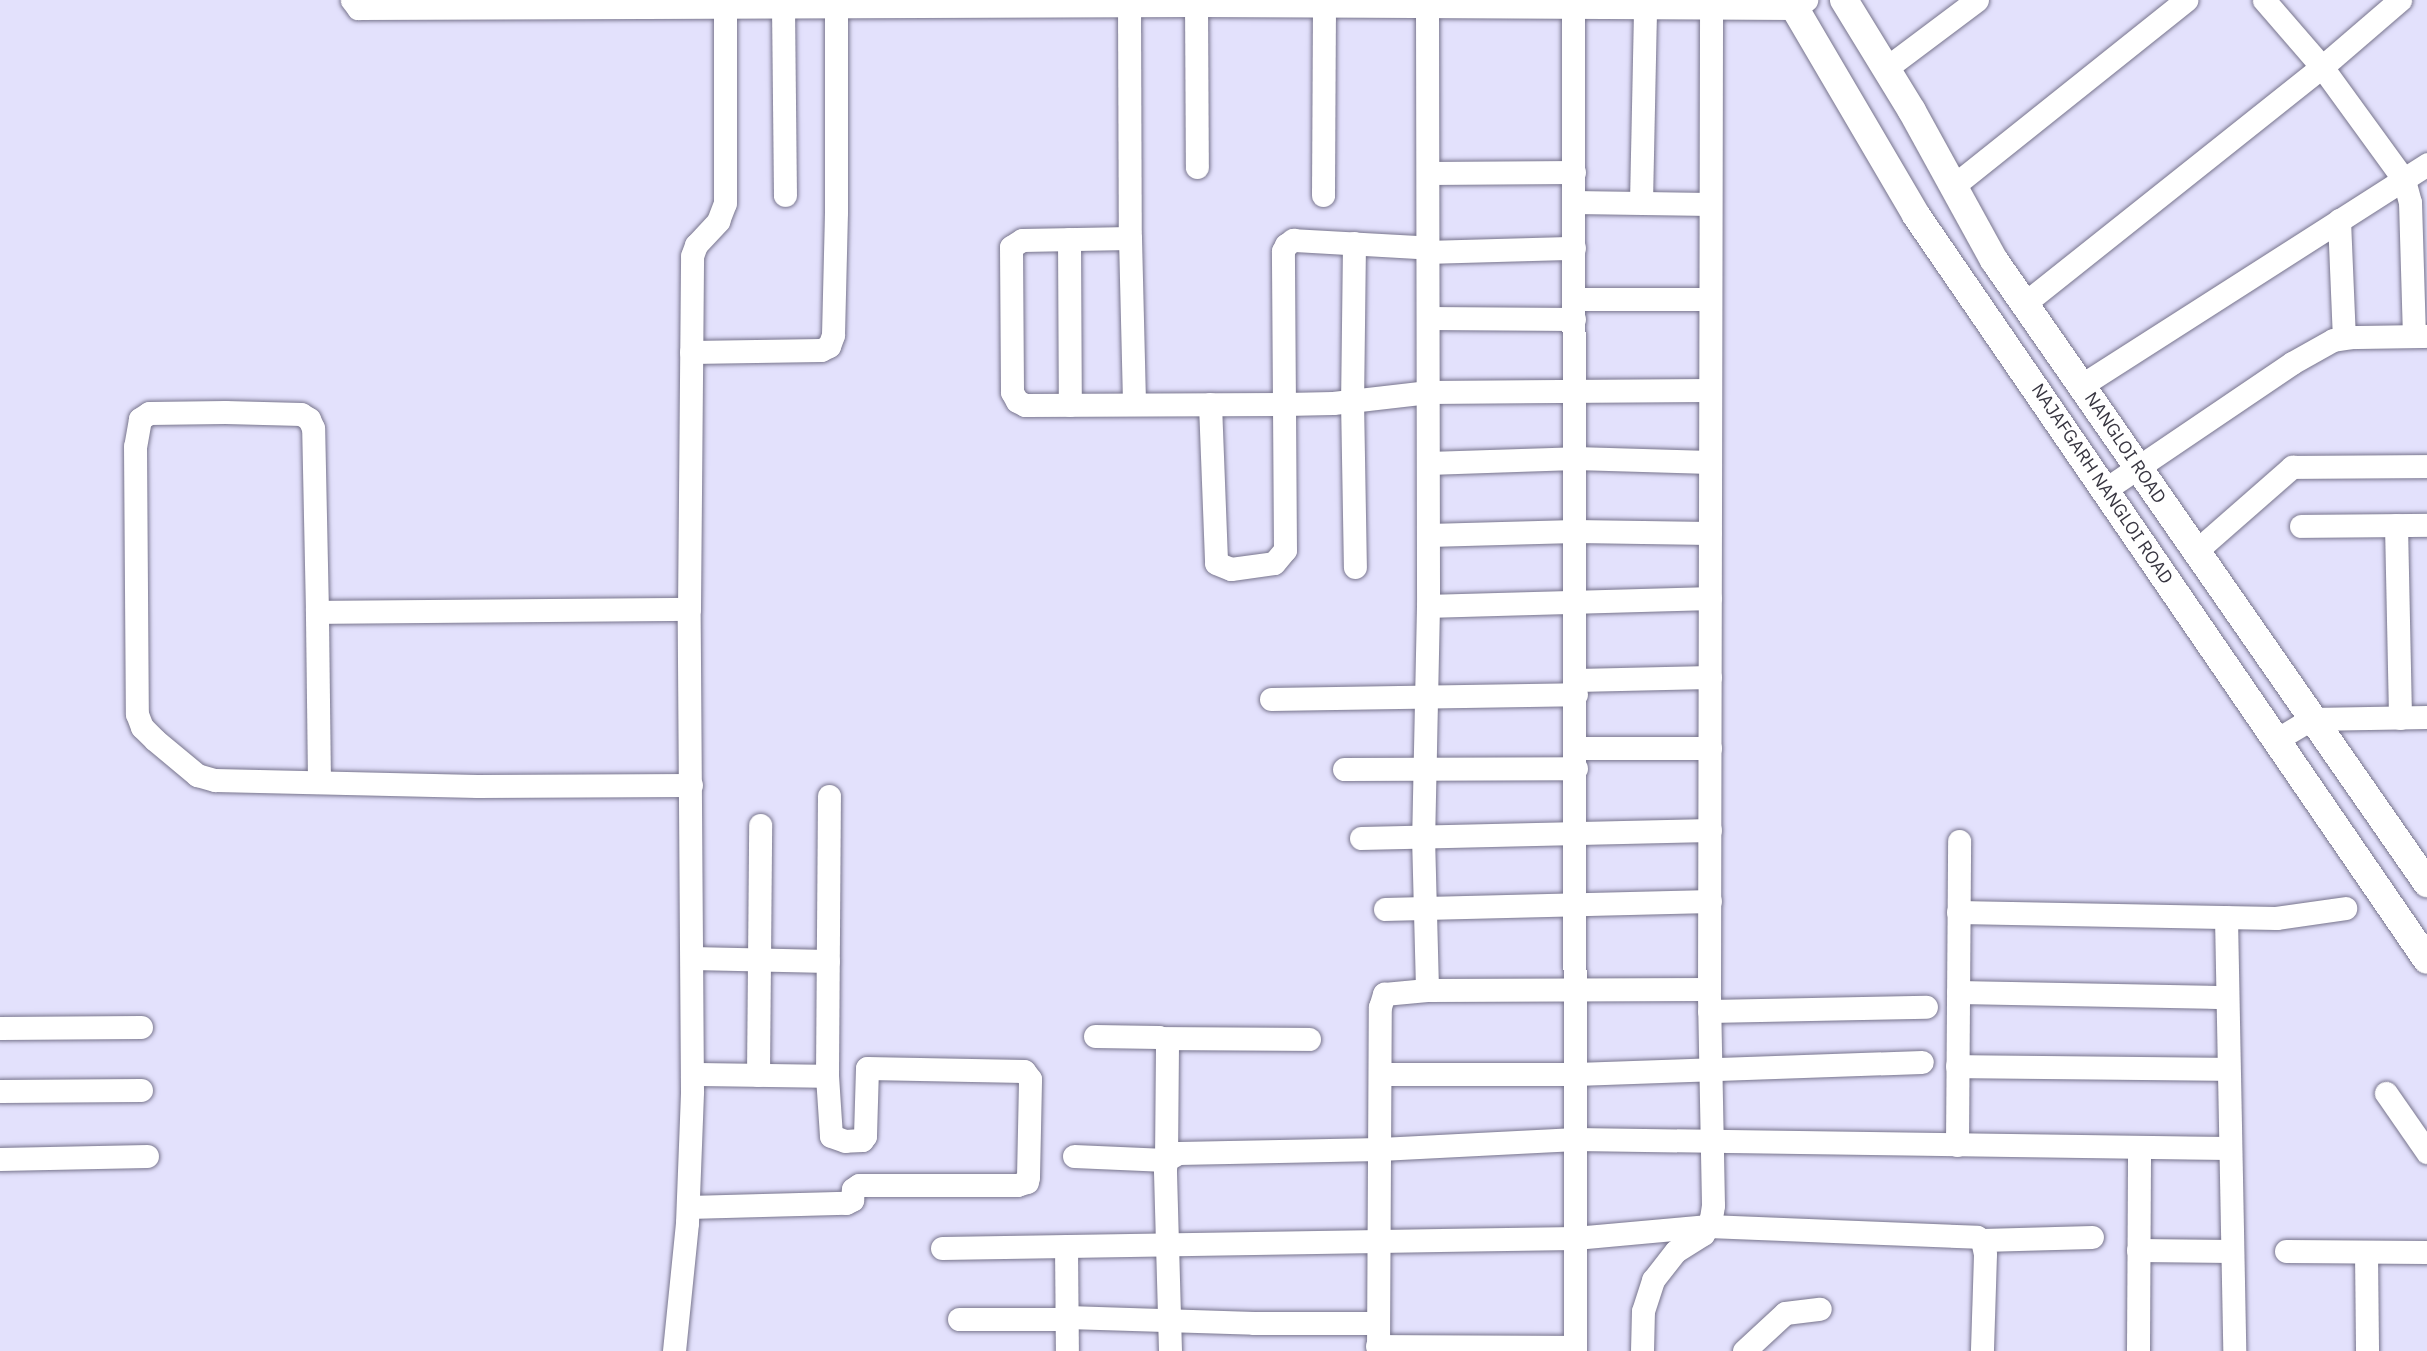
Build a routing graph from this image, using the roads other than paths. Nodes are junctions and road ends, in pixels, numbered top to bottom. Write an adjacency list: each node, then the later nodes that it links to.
1 (352, 0): 8 (street)
2 (1844, 0): 26 (main road, NANGLOI ROAD)
3 (1977, 0): 26 (street)
4 (2186, 0): 32 (street)
5 (2264, 0): 25 (street)
6 (2400, 0): 25 (street)
7 (1196, 2): 18 (street); 20 (street); 28 (street)
8 (410, 3): 9 (street)
9 (465, 3): 10 (street)
10 (725, 3): 19 (street); 50 (street)
11 (807, 3): 17 (street); 19 (street)
12 (866, 3): 13 (street); 17 (street)
13 (920, 3): 14 (street)
14 (1003, 3): 15 (street)
15 (1066, 3): 18 (street)
16 (1797, 3): 24 (street); 65 (main road, NAJAFGARH NANGLOI ROAD)
17 (836, 5): 50 (street)
18 (1129, 5): 39 (street)
19 (783, 6): 33 (street)
20 (1324, 7): 21 (street); 34 (street)
21 (1427, 7): 22 (street); 30 (street)
22 (1573, 8): 23 (street); 29 (street)
23 (1645, 8): 24 (street); 36 (street)
24 (1711, 8): 37 (street)
25 (2322, 67): 31 (street); 45 (street)
26 (1885, 69): 32 (main road, NANGLOI ROAD)
27 (2427, 164): 31 (street)
28 (1197, 167)
29 (1574, 172): 30 (street); 35 (street)
30 (1429, 173): 43 (street)
31 (2403, 180): 38 (street); 48 (street)
32 (1952, 187): 45 (main road, NANGLOI ROAD)
33 (785, 195)
34 (1323, 195)
35 (1574, 202): 36 (street); 42 (street)
36 (1641, 202): 37 (street)
37 (1710, 204): 44 (street)
38 (2339, 220): 49 (street); 51 (street)
39 (1130, 237): 40 (street); 56 (street)
40 (1069, 239): 59 (street); 59 (street)
41 (1354, 243): 43 (street); 55 (street); 58 (street)
42 (1574, 248): 43 (street); 46 (street)
43 (1424, 249): 47 (street)
44 (1710, 299): 46 (street); 53 (street)
45 (2025, 303): 51 (main road, NANGLOI ROAD)
46 (1574, 309): 47 (street); 52 (street)
47 (1428, 318): 54 (street)
48 (2420, 336): 49 (street)
49 (2344, 337): 64 (street)
50 (691, 352): 77 (street)
51 (2082, 384): 64 (main road, NANGLOI ROAD)
52 (1575, 389): 53 (street); 54 (street); 60 (street)
53 (1710, 390): 61 (street)
54 (1428, 392): 55 (street); 62 (street)
55 (1352, 400): 58 (street); 73 (street)
56 (1134, 404): 57 (street); 59 (street)
57 (1210, 404): 58 (street); 58 (street)
58 (1285, 404)
59 (1070, 405)
60 (1575, 458): 61 (street); 62 (street); 69 (street)
61 (1710, 461): 70 (street)
62 (1428, 463): 71 (street)
63 (2427, 466): 72 (street)
64 (2138, 467): 65 (street); 72 (main road, NANGLOI ROAD)
65 (2106, 489): 86 (main road, NAJAFGARH NANGLOI ROAD)
66 (2396, 525): 67 (street); 68 (street); 84 (street)
67 (2427, 525)
68 (2301, 526)
69 (1575, 531): 70 (street); 71 (street); 75 (street)
70 (1710, 533): 74 (street)
71 (1428, 535): 76 (street)
72 (2196, 551): 85 (main road, NANGLOI ROAD)
73 (1355, 567)
74 (1710, 598): 75 (street); 79 (street)
75 (1576, 603): 76 (street); 80 (street)
76 (1427, 606): 81 (street)
77 (689, 609): 78 (street); 92 (street)
78 (317, 612): 91 (street); 91 (street)
79 (1710, 677): 80 (street); 87 (street)
80 (1576, 687): 81 (street); 88 (street)
81 (1425, 697): 82 (street); 89 (street)
82 (1271, 699)
83 (2427, 717): 84 (street)
84 (2400, 718): 85 (street)
85 (2311, 719): 86 (street); 100 (main road, NANGLOI ROAD)
86 (2276, 740): 110 (main road, NAJAFGARH NANGLOI ROAD)
87 (1710, 748): 88 (street); 95 (street)
88 (1576, 758): 89 (street); 96 (street)
89 (1424, 768): 90 (street); 97 (street)
90 (1344, 769)
91 (319, 782): 92 (street)
92 (691, 785): 108 (street)
93 (830, 796): 111 (street)
94 (760, 825): 109 (street)
95 (1710, 830): 96 (street); 101 (street)
96 (1576, 832): 97 (street); 102 (street)
97 (1423, 836): 98 (street); 103 (street)
98 (1361, 838)
99 (1959, 841): 106 (street)
100 (2427, 883)
101 (1710, 901): 102 (street); 116 (street)
102 (1576, 904): 103 (street); 113 (street)
103 (1425, 907): 105 (street); 112 (street)
104 (2345, 908): 107 (street)
105 (1385, 909)
106 (1958, 912): 107 (street); 114 (street)
107 (2226, 917): 115 (street)
108 (692, 958): 109 (street); 127 (street)
109 (760, 959): 111 (street); 130 (street)
110 (2427, 960)
111 (828, 961): 131 (street)
112 (1427, 990): 113 (street); 128 (street)
113 (1576, 990): 116 (street); 129 (street)
114 (1958, 992): 115 (street); 124 (street)
115 (2227, 998): 126 (street)
116 (1709, 1000): 117 (street); 125 (street)
117 (1926, 1007)
118 (141, 1027): 119 (street)
119 (0, 1028)
120 (1096, 1036): 121 (street)
121 (1164, 1038): 122 (street); 145 (street)
122 (1309, 1039)
123 (1922, 1062): 125 (street)
124 (1957, 1066): 126 (street); 137 (street)
125 (1712, 1069): 129 (street); 136 (street)
126 (2227, 1069): 139 (street)
127 (692, 1074): 130 (street); 146 (street)
128 (1381, 1074): 129 (street); 140 (street)
129 (1576, 1074): 135 (street)
130 (758, 1075): 131 (street)
131 (827, 1076): 146 (street)
132 (141, 1090): 133 (street)
133 (0, 1091)
134 (2386, 1093): 141 (street)
135 (1576, 1139): 136 (street); 140 (street); 149 (street)
136 (1713, 1143): 137 (street); 147 (street)
137 (1957, 1145): 138 (street)
138 (2139, 1147): 139 (street); 155 (street)
139 (2228, 1148): 156 (street)
140 (1380, 1149): 145 (street); 151 (street)
141 (2427, 1152)
142 (148, 1156): 144 (street)
143 (1074, 1156): 145 (street)
144 (0, 1159)
145 (1166, 1160): 152 (street)
146 (688, 1207): 168 (street)
147 (1708, 1226): 149 (street); 150 (street); 171 (street)
148 (2092, 1237): 150 (street)
149 (1575, 1238): 151 (street); 166 (street)
150 (1982, 1240): 172 (street)
151 (1379, 1243): 152 (street); 164 (street)
152 (1166, 1244): 153 (street); 163 (street)
153 (1066, 1246): 154 (street); 161 (street)
154 (942, 1248)
155 (2138, 1250): 156 (street); 173 (street)
156 (2231, 1251): 174 (street)
157 (2286, 1251): 158 (street)
158 (2366, 1252): 159 (street); 175 (street)
159 (2427, 1252)
160 (1820, 1309): 167 (street)
161 (1067, 1318): 162 (street); 163 (street); 169 (street)
162 (959, 1319)
163 (1169, 1320): 164 (street); 170 (street)
164 (1378, 1323): 165 (street)
165 (1378, 1348): 166 (street)
166 (1575, 1349)
167 (1752, 1349)
168 (674, 1351)
169 (1067, 1351)
170 (1170, 1351)
171 (1642, 1351)
172 (1982, 1351)
173 (2138, 1351)
174 (2234, 1351)
175 (2367, 1351)

